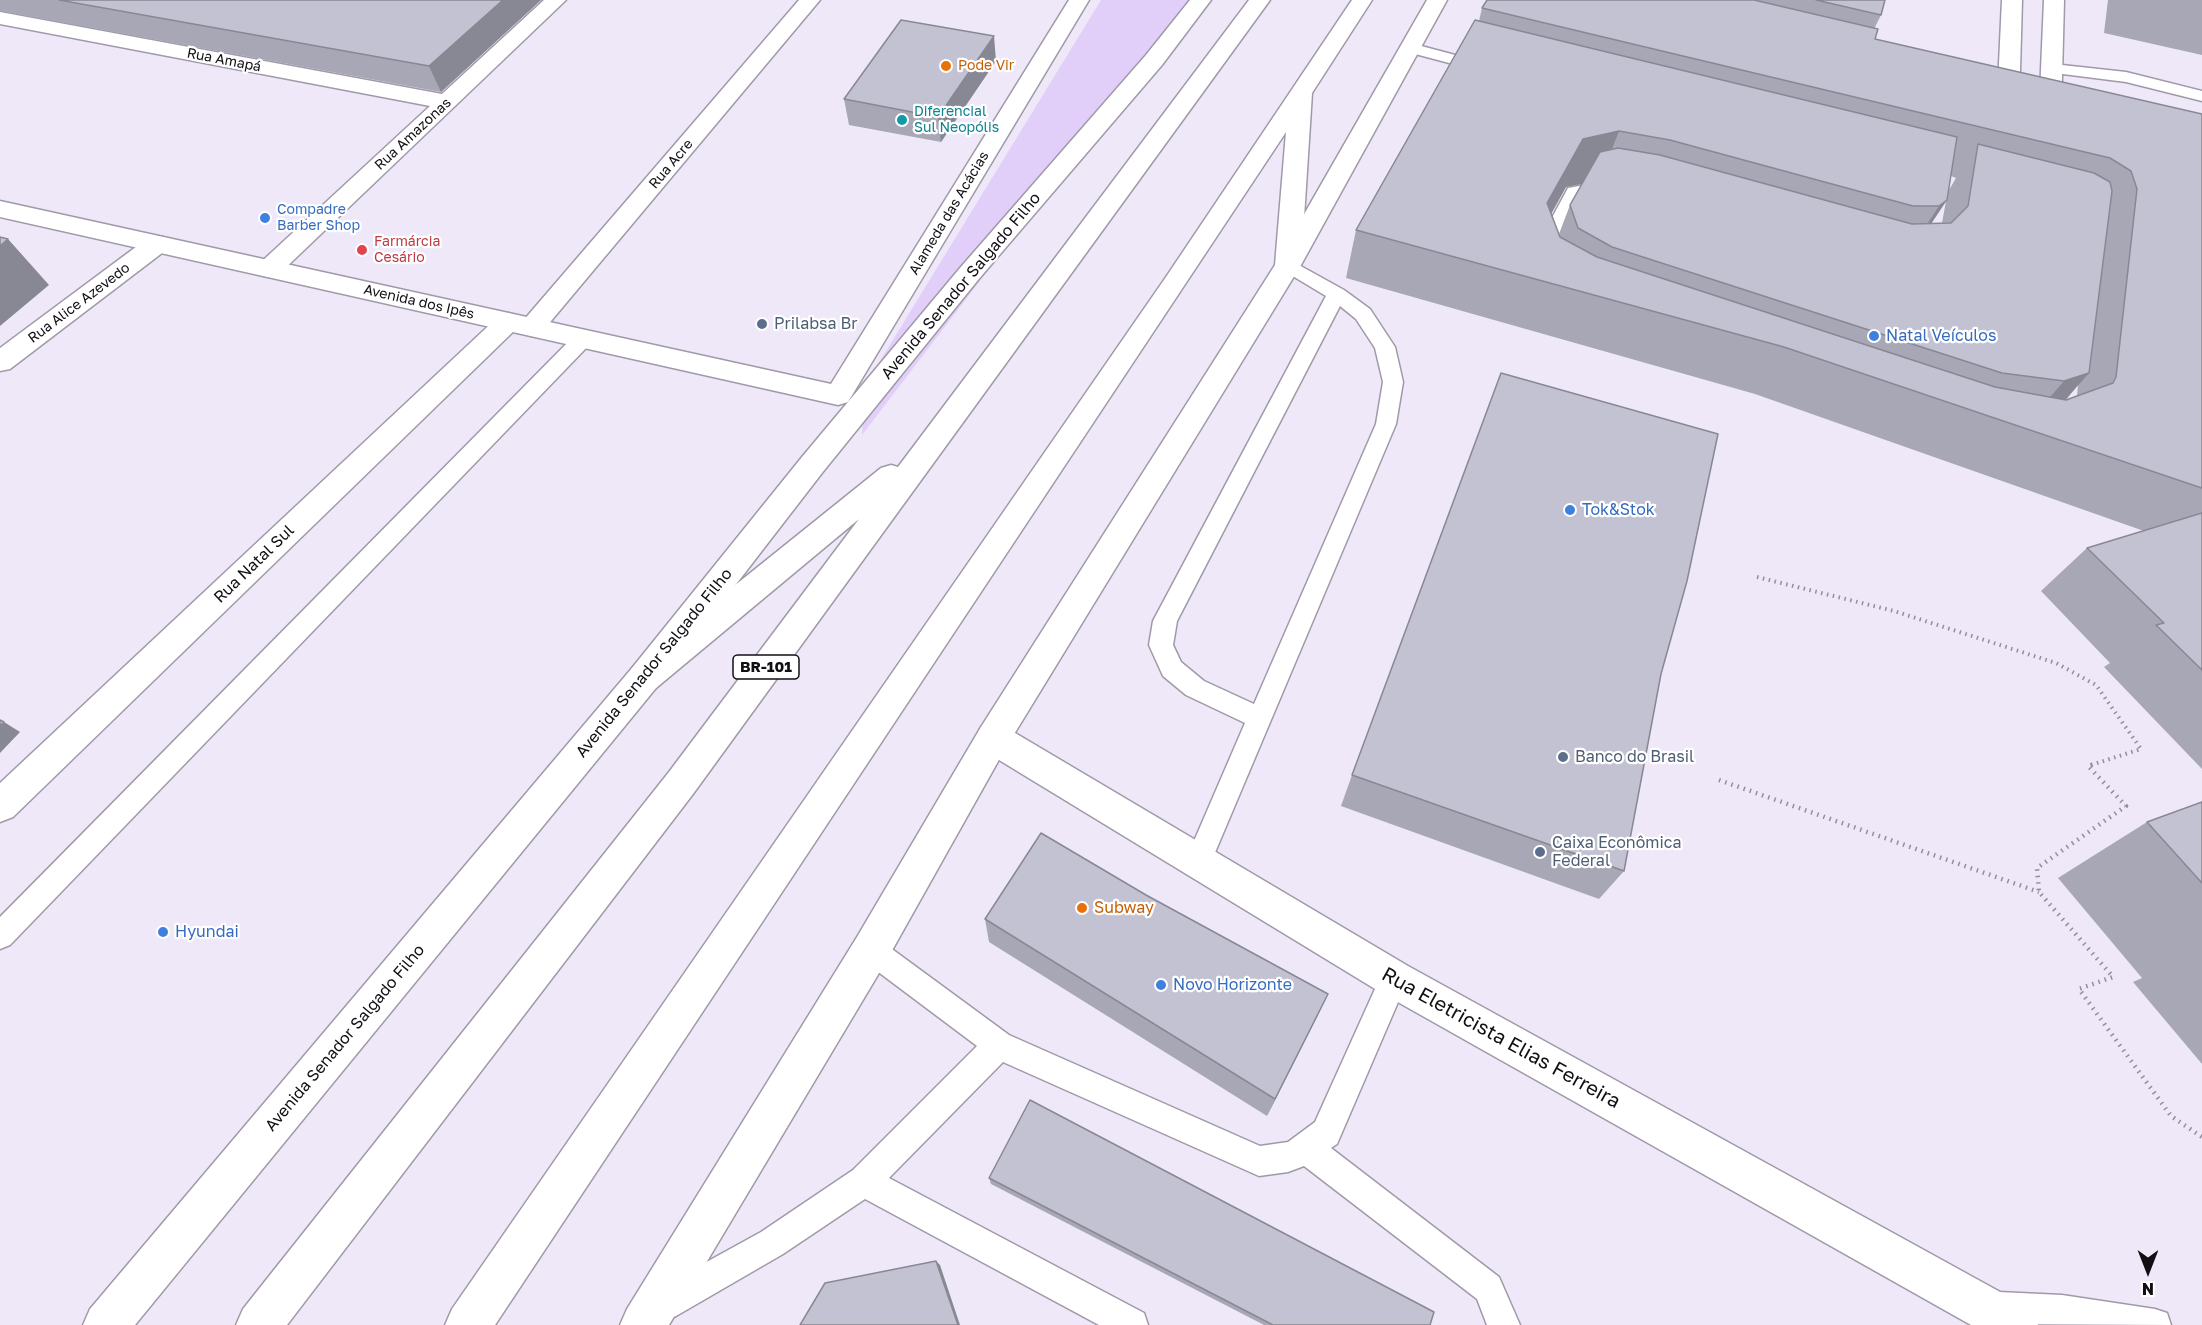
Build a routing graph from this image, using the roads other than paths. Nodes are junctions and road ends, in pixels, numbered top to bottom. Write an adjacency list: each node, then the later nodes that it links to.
1 (556, 0): 19 (main road, Rua Amazonas)
2 (810, 0): 29 (main road, Rua Acre)
3 (1078, 0): 32 (main road, Alameda das Acácias)
4 (1201, 0): 34 (main road, Avenida Senador Salgado Filho)
5 (1260, 0): 33 (main road, BR-101)
6 (1362, 0): 15 (main road)
7 (1437, 0): 11 (main road)
8 (2012, 0): 16 (main road)
9 (2054, 0): 12 (main road)
10 (0, 18): 19 (main road, Rua Amapá)
11 (1410, 48): 13 (lane); 25 (main road)
12 (2054, 69): 17 (lane); 20 (main road)
13 (1502, 71)
14 (1984, 78): 16 (main road)
15 (1300, 93): 25 (main road); 49 (main road)
16 (2007, 95): 18 (main road); 20 (main road)
17 (2202, 96)
18 (1985, 100)
19 (447, 102): 26 (main road, Rua Amazonas)
20 (2051, 105): 21 (main road)
21 (2074, 111)
22 (1621, 190): 27 (lane)
23 (0, 209): 24 (main road, Avenida dos Ipês)
24 (157, 244): 26 (main road, Avenida dos Ipês); 31 (main road, Rua Alice Azevedo)
25 (1288, 265): 28 (lane); 36 (main road)
26 (269, 268): 29 (main road, Avenida dos Ipês)
27 (1547, 270)
28 (1337, 294): 35 (lane); 35 (lane)
29 (520, 324): 30 (main road, Avenida dos Ipês); 37 (main road, Rua Natal Sul)
30 (584, 338): 32 (main road, Avenida dos Ipês); 39 (lane)
31 (0, 362)
32 (838, 395)
33 (927, 446): 34 (main road); 48 (main road, BR-101)
34 (644, 678): 47 (main road, Avenida Senador Salgado Filho)
35 (1260, 718): 38 (lane)
36 (993, 738): 38 (main road, Rua Eletricista Elias Ferreira); 40 (main road)
37 (0, 806)
38 (1198, 862): 41 (main road, Rua Eletricista Elias Ferreira)
39 (0, 936)
40 (871, 950): 42 (lane); 45 (main road)
41 (1394, 979): 43 (lane); 46 (main road, Rua Eletricista Elias Ferreira)
42 (999, 1045): 43 (lane); 44 (lane)
43 (1307, 1149): 51 (lane)
44 (864, 1181): 45 (lane); 50 (lane)
45 (648, 1317)
46 (1993, 1319): 52 (lane)
47 (106, 1325)
48 (259, 1325)
49 (468, 1325)
50 (1132, 1325)
51 (1504, 1325)
52 (2155, 1325)

